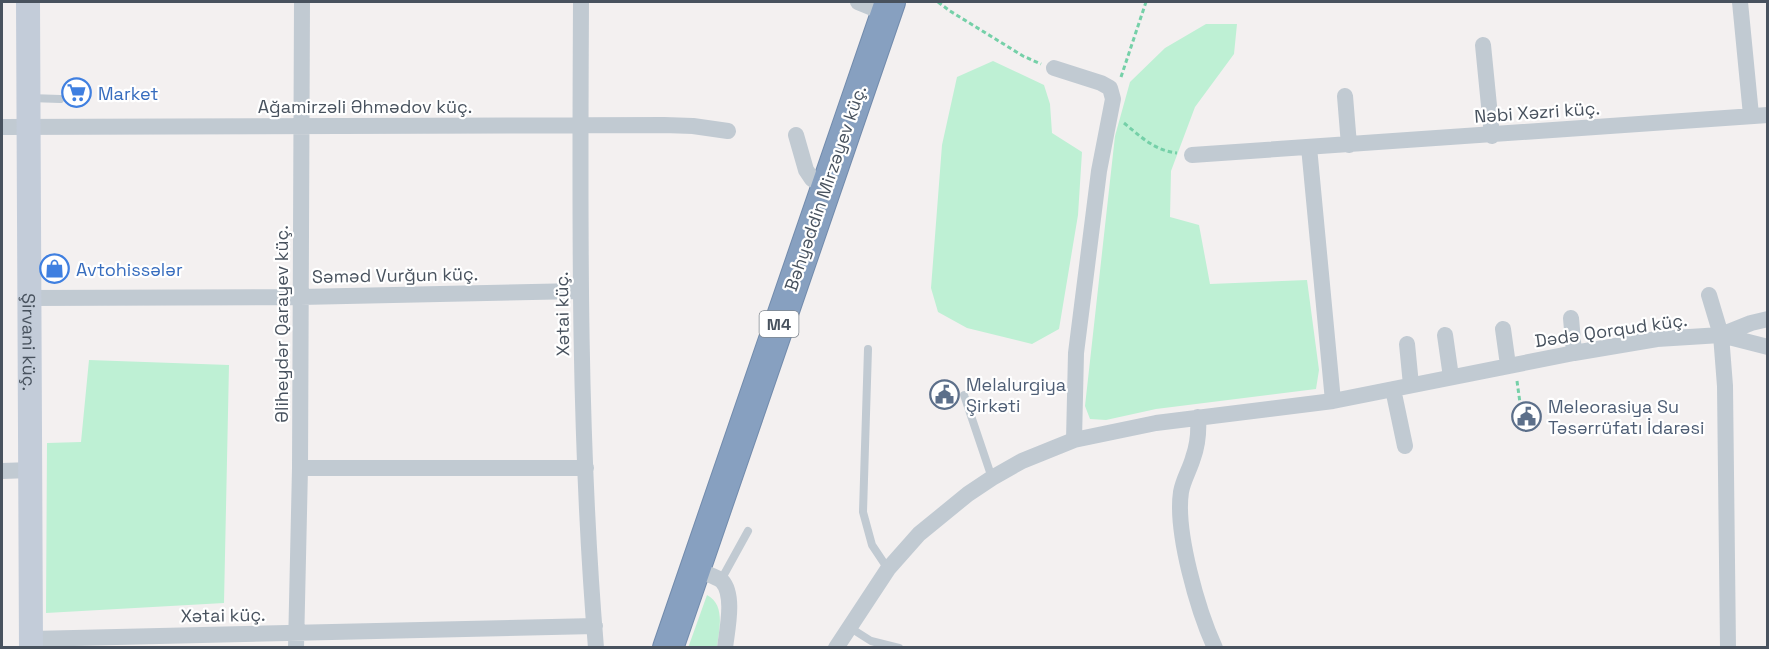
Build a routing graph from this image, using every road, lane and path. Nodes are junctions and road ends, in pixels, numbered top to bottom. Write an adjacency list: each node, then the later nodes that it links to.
1 (28, 2): 13 (main road, Şirvani küç.)
2 (302, 2): 17 (street, Əliheydər Qarayev küç.)
3 (581, 2): 18 (street, Xətai küç.)
4 (858, 2): 8 (street)
5 (938, 2): 10 (path)
6 (1146, 2): 11 (path)
7 (1740, 2): 16 (street)
8 (887, 7): 27 (highway, Bəhyəddin Mirzəyev küç. / M4)
9 (1483, 45): 23 (street)
10 (1054, 69): 11 (street)
11 (1110, 88): 15 (street)
12 (1345, 96): 24 (street)
13 (29, 98): 14 (lane); 20 (main road, Şirvani küç.)
14 (60, 99)
15 (1111, 113): 26 (path); 49 (street)
16 (1759, 115): 23 (street, Nəbi Xəzri küç.)
17 (302, 126): 18 (street, Ağamirzəli Əhmədov küç.); 20 (street, Ağamirzəli Əhmədov küç.); 30 (street, Əliheydər Qarayev küç.)
18 (580, 126): 21 (street, Ağamirzəli Əhmədov küç.); 28 (street, Xətai küç.)
19 (2, 127): 20 (street, Ağamirzəli Əhmədov küç.)
20 (30, 127): 31 (main road, Şirvani küç.)
21 (728, 131)
22 (796, 135): 27 (street)
23 (1492, 135): 24 (street, Nəbi Xəzri küç.)
24 (1349, 145): 25 (street, Nəbi Xəzri küç.)
25 (1309, 147): 26 (street, Nəbi Xəzri küç.); 46 (street)
26 (1192, 155)
27 (826, 186): 58 (highway, Bəhyəddin Mirzəyev küç. / M4)
28 (580, 291): 30 (street, Səməd Vurğun küç.); 52 (street, Xətai küç.)
29 (1709, 295): 36 (street)
30 (300, 297): 31 (street, Səməd Vurğun küç.); 51 (street, Əliheydər Qarayev küç.)
31 (30, 298): 53 (main road, Şirvani küç.)
32 (1571, 318): 40 (street)
33 (1767, 319): 36 (street)
34 (1503, 329): 41 (street)
35 (1445, 335): 42 (street)
36 (1721, 335): 38 (street); 40 (street, Dədə Qorqud küç.); 69 (street)
37 (1407, 344): 43 (street)
38 (1767, 347)
39 (868, 349): 57 (lane)
40 (1574, 352): 41 (street, Dədə Qorqud küç.)
41 (1511, 365): 42 (street, Dədə Qorqud küç.); 47 (path)
42 (1451, 377): 43 (street, Dədə Qorqud küç.)
43 (1411, 386): 44 (street, Dədə Qorqud küç.)
44 (1393, 389): 46 (street, Dədə Qorqud küç.); 50 (street)
45 (964, 395): 55 (lane)
46 (1333, 401): 48 (street, Dədə Qorqud küç.)
47 (1520, 403)
48 (1198, 417): 49 (street, Dədə Qorqud küç.); 63 (street)
49 (1074, 440): 55 (street, Dədə Qorqud küç.)
50 (1405, 446)
51 (300, 468): 52 (street); 61 (street, Əliheydər Qarayev küç.)
52 (586, 468): 59 (street, Xətai küç.)
53 (31, 470): 54 (street); 62 (main road, Şirvani küç.)
54 (2, 471)
55 (992, 478): 57 (street, Dədə Qorqud küç.)
56 (748, 531): 58 (lane)
57 (888, 568): 60 (street, Dədə Qorqud küç.)
58 (708, 575): 65 (highway, Bəhyəddin Mirzəyev küç. / M4); 66 (street)
59 (595, 626): 61 (street, Xətai küç.); 64 (street, Xətai küç.)
60 (849, 627): 67 (street, Dədə Qorqud küç.); 68 (lane)
61 (296, 640): 62 (street, Xətai küç.)
62 (31, 643)
63 (1213, 646)
64 (596, 648)
65 (668, 648)
66 (725, 648)
67 (836, 648)
68 (899, 648)
69 (1728, 648)

